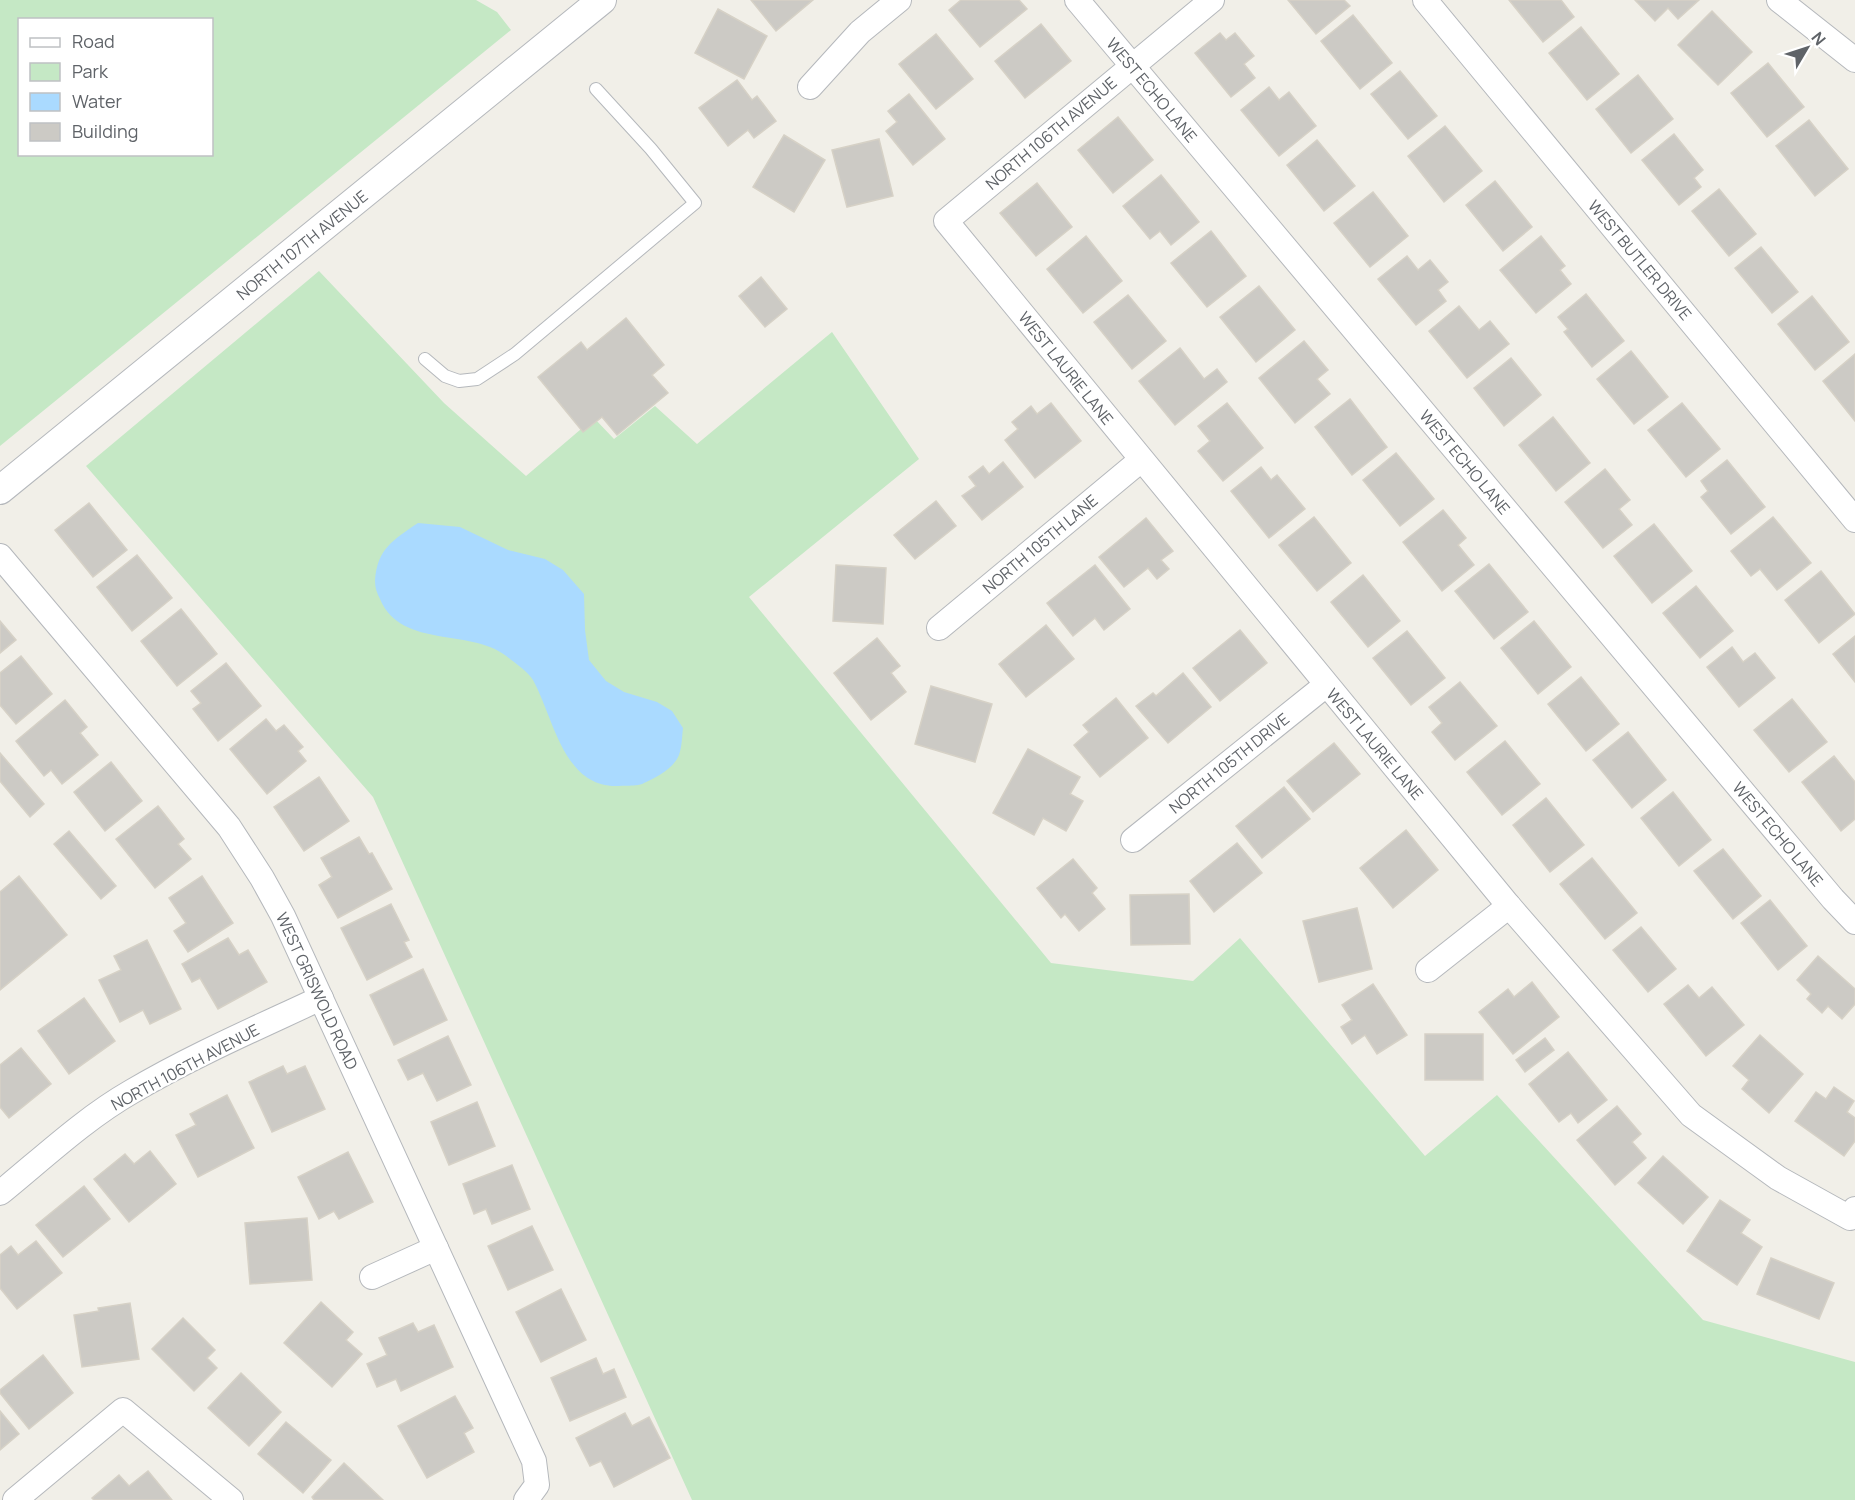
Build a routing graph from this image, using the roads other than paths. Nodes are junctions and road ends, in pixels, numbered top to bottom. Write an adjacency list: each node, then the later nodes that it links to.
1 (602, 0): 14 (street, NORTH 107TH AVENUE)
2 (899, 0): 9 (street)
3 (1077, 0): 8 (street, WEST ECHO LANE)
4 (1212, 0): 8 (street, NORTH 106TH AVENUE)
5 (1425, 0): 15 (street, WEST BUTLER DRIVE)
6 (1779, 0): 7 (street)
7 (1855, 60)
8 (1131, 66): 11 (street, NORTH 106TH AVENUE); 21 (street, WEST ECHO LANE)
9 (810, 87)
10 (596, 89): 12 (lane)
11 (946, 221): 13 (street, WEST LAURIE LANE)
12 (425, 359)
13 (1141, 460): 17 (street, NORTH 105TH LANE); 18 (street, WEST LAURIE LANE)
14 (0, 490)
15 (1855, 520)
16 (0, 556): 23 (street, WEST GRISWOLD ROAD)
17 (939, 628)
18 (1326, 685): 19 (street, NORTH 105TH DRIVE); 20 (street, WEST LAURIE LANE)
19 (1133, 840)
20 (1509, 906): 22 (street); 25 (street, WEST LAURIE LANE)
21 (1855, 922)
22 (1428, 970)
23 (321, 998): 24 (street, NORTH 106TH AVENUE); 26 (street, WEST GRISWOLD ROAD)
24 (0, 1193)
25 (1852, 1213)
26 (436, 1248): 27 (street); 28 (street, WEST GRISWOLD ROAD)
27 (372, 1277)
28 (532, 1492)
29 (15, 1500): 30 (street)
30 (231, 1500)

